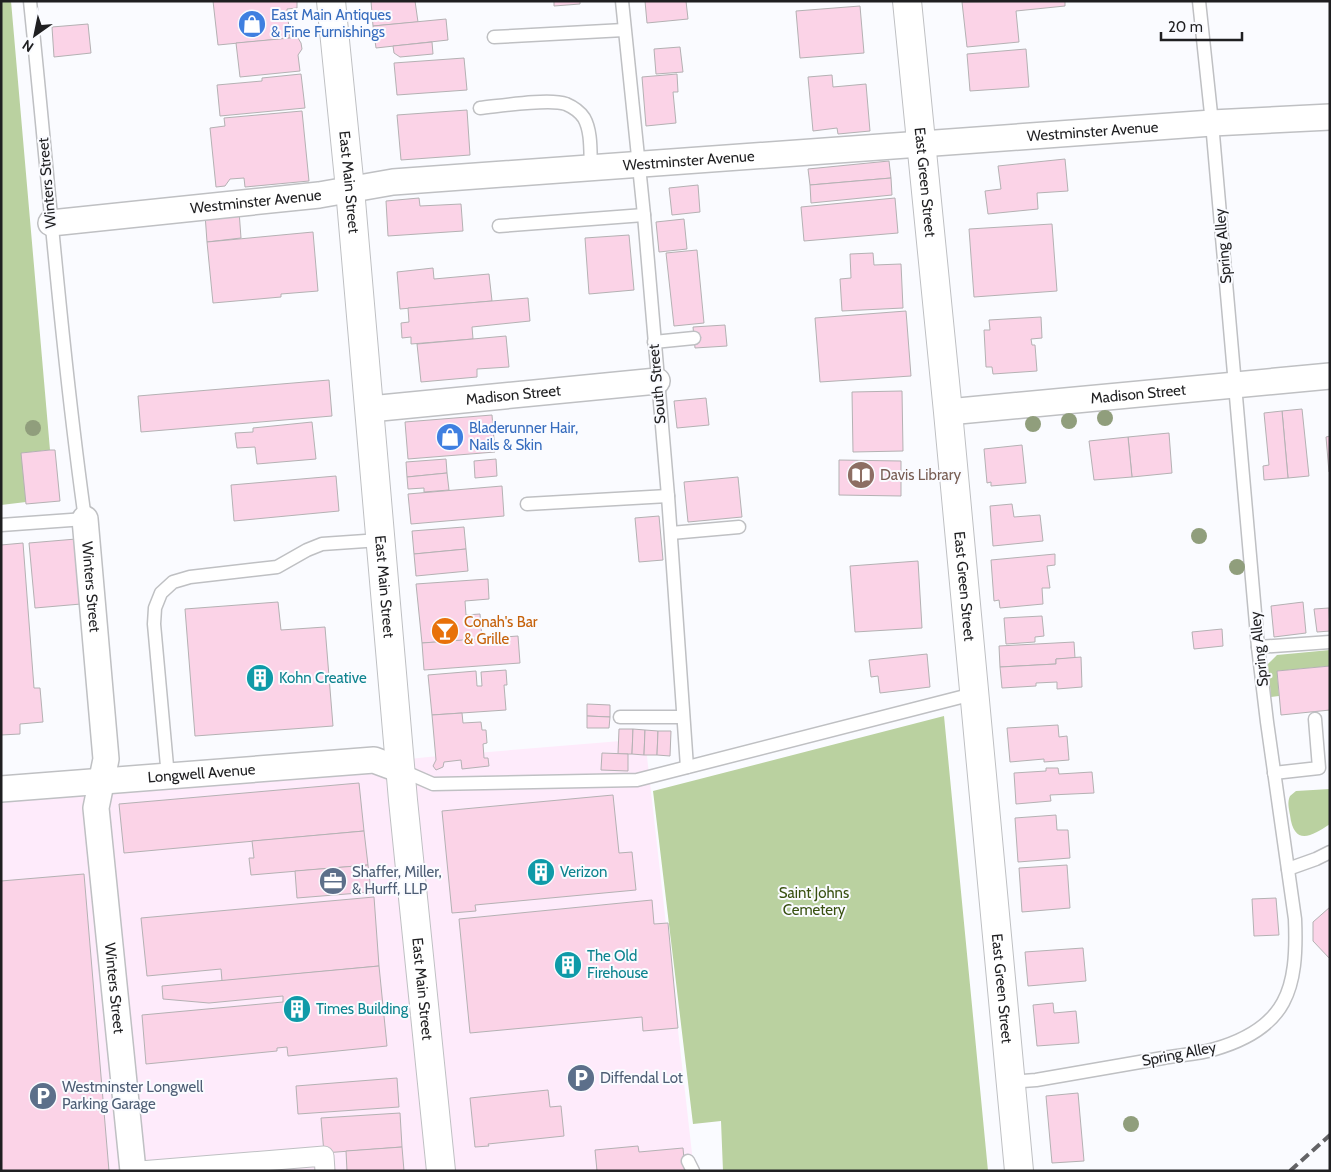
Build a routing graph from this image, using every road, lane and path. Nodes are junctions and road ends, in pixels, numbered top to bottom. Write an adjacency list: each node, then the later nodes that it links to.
1 (30, 1): 16 (lane, Winters Street)
2 (331, 1): 14 (main road, East Main Street)
3 (622, 1): 6 (lane, South Street)
4 (907, 1): 11 (main road, East Green Street)
5 (1199, 1): 10 (lane, Spring Alley)
6 (624, 30): 7 (lane); 12 (lane, South Street)
7 (494, 37)
8 (480, 108): 13 (lane)
9 (1330, 117): 10 (street, Westminster Avenue)
10 (1212, 123): 11 (street, Westminster Avenue); 22 (lane, Spring Alley)
11 (921, 145): 12 (street, Westminster Avenue); 24 (main road, East Green Street)
12 (639, 165): 13 (street, Westminster Avenue); 15 (lane, South Street)
13 (591, 168): 14 (street, Westminster Avenue)
14 (350, 190): 16 (street, Westminster Avenue); 23 (main road, East Main Street)
15 (644, 215): 17 (lane); 19 (lane, South Street)
16 (51, 223): 27 (lane, Winters Street)
17 (499, 226)
18 (694, 338): 19 (lane)
19 (654, 342): 21 (lane, South Street)
20 (1330, 376): 22 (street, Madison Street)
21 (657, 381): 23 (street, Madison Street); 25 (lane, South Street)
22 (1236, 384): 24 (street, Madison Street); 33 (lane, Spring Alley)
23 (370, 409): 31 (main road, East Main Street)
24 (948, 412): 34 (main road, East Green Street)
25 (668, 496): 26 (lane); 30 (lane, South Street)
26 (527, 504)
27 (85, 519): 28 (lane); 42 (street, Winters Street)
28 (1, 525)
29 (739, 527): 30 (lane)
30 (671, 533): 36 (lane, South Street)
31 (380, 540): 39 (main road, East Main Street); 41 (lane)
32 (1330, 642): 33 (lane)
33 (1258, 647): 40 (lane, Spring Alley)
34 (973, 694): 38 (lane); 46 (main road, East Green Street)
35 (620, 717): 36 (lane)
36 (683, 718): 38 (lane, South Street)
37 (1315, 719): 40 (lane)
38 (687, 766): 39 (lane)
39 (401, 770): 41 (street, Longwell Avenue); 50 (main road, East Main Street)
40 (1274, 773): 45 (lane, Spring Alley)
41 (168, 777): 42 (street, Longwell Avenue)
42 (101, 782): 43 (street, Longwell Avenue); 47 (street, Winters Street)
43 (1, 789)
44 (1330, 852): 45 (lane)
45 (1288, 869): 46 (lane, Spring Alley)
46 (1010, 1082): 51 (main road, East Green Street)
47 (133, 1171)
48 (140, 1171): 49 (street)
49 (325, 1171)
50 (441, 1171)
51 (1019, 1171)

